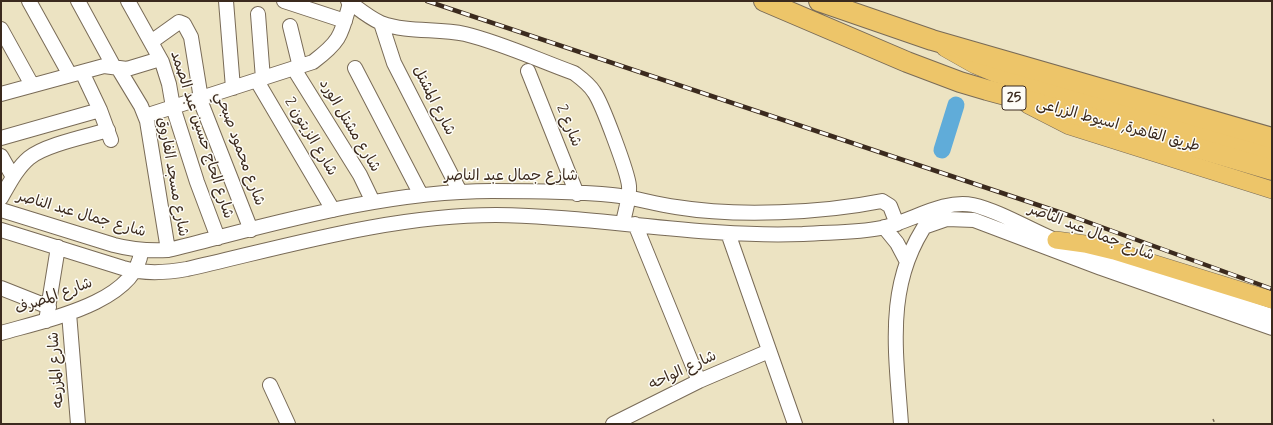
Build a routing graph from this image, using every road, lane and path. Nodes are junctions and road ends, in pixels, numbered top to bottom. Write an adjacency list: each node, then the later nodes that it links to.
1 (29, 1): 21 (street)
2 (78, 1): 17 (street, شارع مسجد الفاروق)
3 (226, 1): 24 (street)
4 (284, 1): 10 (street)
5 (764, 1): 27 (highway, طريق القاهرة, اسيوط الزراعى / 25)
6 (820, 1): 14 (highway, طريق القاهرة, اسيوط الزراعى / 25)
7 (349, 2): 10 (street); 11 (street)
8 (134, 3): 15 (street, شارع الحاج حسين عبد الصمد)
9 (258, 14): 22 (street)
10 (345, 21): 18 (street)
11 (381, 23): 38 (street, شارع المشتل); 41 (street)
12 (290, 26): 18 (street, شارع مشتل الورد)
13 (1, 29): 23 (street)
14 (932, 40): 32 (highway, طريق القاهرة, اسيوط الزراعى / 25); 33 (main road)
15 (152, 42): 16 (street, شارع الحاج حسين عبد الصمد); 26 (street, شارع محمود صبحي)
16 (160, 59): 17 (street); 28 (street, شارع الحاج حسين عبد الصمد)
17 (116, 67): 21 (street); 30 (street, شارع مسجد الفاروق)
18 (297, 68): 22 (street); 43 (street, شارع مشتل الورد)
19 (355, 68): 40 (street)
20 (528, 71): 39 (street, شارع 2)
21 (76, 74): 23 (street); 29 (street)
22 (260, 80): 24 (street); 46 (street, شارع الزيتون 2)
23 (32, 86): 25 (street)
24 (233, 88): 26 (street)
25 (1, 94)
26 (201, 99): 28 (street); 52 (street, شارع محمود صبحي)
27 (1019, 99): 35 (highway, طريق القاهرة, اسيوط الزراعى / 25); 37 (main road)
28 (173, 107): 30 (street); 55 (street, شارع الحاج حسين عبد الصمد)
29 (100, 110): 31 (street); 36 (street)
30 (145, 116): 59 (street, شارع مسجد الفاروق)
31 (1, 138)
32 (1272, 138)
33 (1272, 152)
34 (1, 156): 36 (street)
35 (1272, 170)
36 (13, 177): 42 (street)
37 (1272, 190)
38 (460, 192): 39 (street, شارع جمال عبد الناصر); 40 (street, شارع جمال عبد الناصر)
39 (577, 194): 41 (street, شارع جمال عبد الناصر)
40 (420, 195): 43 (street, شارع جمال عبد الناصر)
41 (628, 197): 47 (street, شارع جمال عبد الناصر); 48 (street)
42 (1, 198)
43 (373, 202): 46 (street, شارع جمال عبد الناصر)
44 (937, 209): 49 (street, شارع جمال عبد الناصر); 50 (street); 56 (street, شارع جمال عبد الناصر)
45 (1, 210): 58 (street, شارع جمال عبد الناصر)
46 (333, 210): 52 (street, شارع جمال عبد الناصر)
47 (797, 211): 49 (street, شارع جمال عبد الناصر); 54 (street)
48 (629, 223): 53 (street, شارع جمال عبد الناصر); 61 (street, شارع جمال عبد الناصر); 70 (street)
49 (891, 226): 54 (street, شارع جمال عبد الناصر); 60 (street)
50 (924, 227): 60 (street); 67 (street, شارع جمال عبد الناصر)
51 (1, 230): 57 (street, شارع جمال عبد الناصر)
52 (251, 230): 55 (street, شارع جمال عبد الناصر)
53 (728, 233): 54 (street, شارع جمال عبد الناصر); 69 (street)
54 (800, 234)
55 (218, 238): 59 (street, شارع جمال عبد الناصر)
56 (1056, 240): 63 (main road); 66 (street, شارع جمال عبد الناصر)
57 (58, 247): 61 (street, شارع جمال عبد الناصر); 65 (street)
58 (141, 250): 59 (street, شارع جمال عبد الناصر); 61 (street, شارع المصرف)
59 (168, 250)
60 (906, 260): 77 (street)
61 (135, 272): 64 (street, شارع المصرف)
62 (1, 288): 65 (street)
63 (1272, 300)
64 (69, 313): 65 (street, شارع المصرف); 73 (street, شارع المزرعه)
65 (47, 314): 68 (street, شارع المصرف)
66 (1272, 316)
67 (1272, 328)
68 (1, 333)
69 (769, 351): 70 (street, شارع الواحه); 76 (street)
70 (699, 380): 75 (street, شارع الواحه)
71 (270, 385): 74 (street)
72 (1213, 419): 78 (path)
73 (78, 424)
74 (288, 424)
75 (613, 424)
76 (795, 424)
77 (901, 424)
78 (1215, 424)

